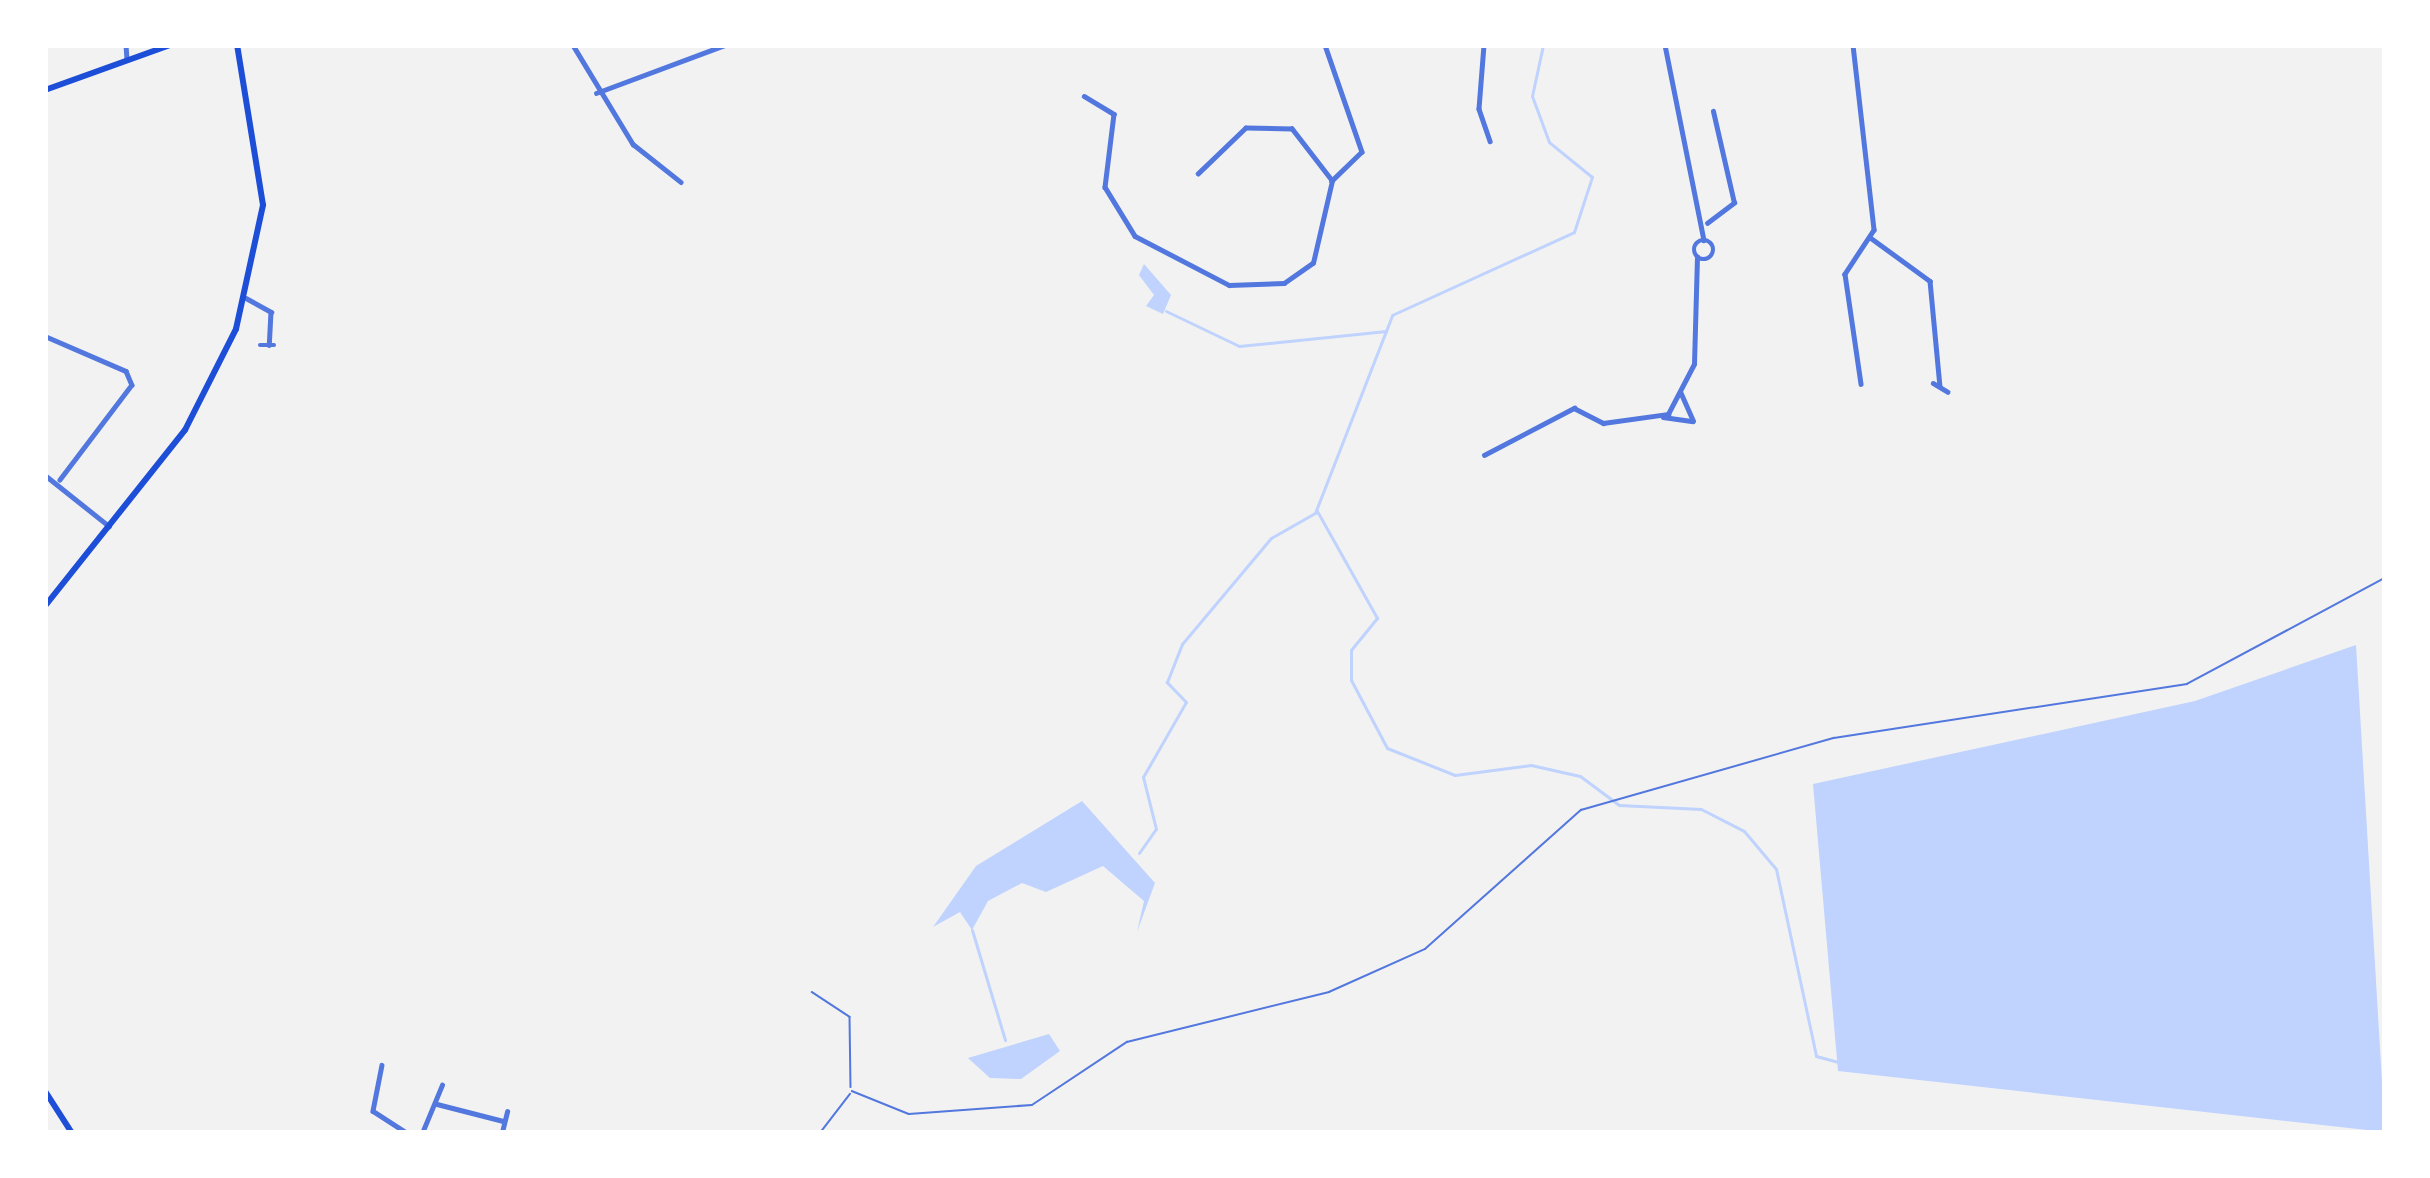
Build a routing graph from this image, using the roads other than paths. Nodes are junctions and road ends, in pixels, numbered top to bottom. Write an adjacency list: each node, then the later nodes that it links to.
1 (126, 45): 10 (street)
2 (170, 45): 10 (main road)
3 (237, 45): 23 (main road)
4 (573, 45): 12 (street)
5 (725, 45): 12 (street)
6 (1325, 45): 17 (street)
7 (1484, 45): 15 (street)
8 (1665, 45): 19 (street)
9 (1853, 45): 20 (street)
10 (127, 61): 11 (main road)
11 (45, 90)
12 (596, 93): 18 (street)
13 (1084, 96): 17 (street)
14 (1713, 111): 19 (street)
15 (1490, 141)
16 (1198, 174): 17 (street)
17 (1332, 181)
18 (681, 182)
19 (1706, 224): 21 (street)
20 (1871, 238): 26 (street); 27 (street)
21 (1704, 240): 22 (street); 22 (street)
22 (1697, 256): 28 (street)
23 (246, 298): 25 (street); 33 (main road)
24 (45, 336): 32 (street)
25 (260, 345)
26 (1861, 384)
27 (1948, 392)
28 (1681, 394): 29 (street); 29 (street)
29 (1663, 417): 30 (street)
30 (1484, 455)
31 (45, 475): 32 (street)
32 (60, 480): 33 (street)
33 (110, 527): 35 (main road)
34 (2385, 578): 42 (lane)
35 (45, 606)
36 (812, 992): 42 (lane)
37 (382, 1065): 39 (street)
38 (369, 1075): 39 (street)
39 (377, 1078): 48 (street)
40 (442, 1085): 43 (street)
41 (45, 1090): 47 (main road)
42 (852, 1091): 50 (lane)
43 (437, 1104): 45 (street); 49 (street)
44 (507, 1112): 45 (street)
45 (503, 1121): 46 (street)
46 (502, 1132)
47 (72, 1133)
48 (407, 1133)
49 (422, 1133)
50 (820, 1133)

